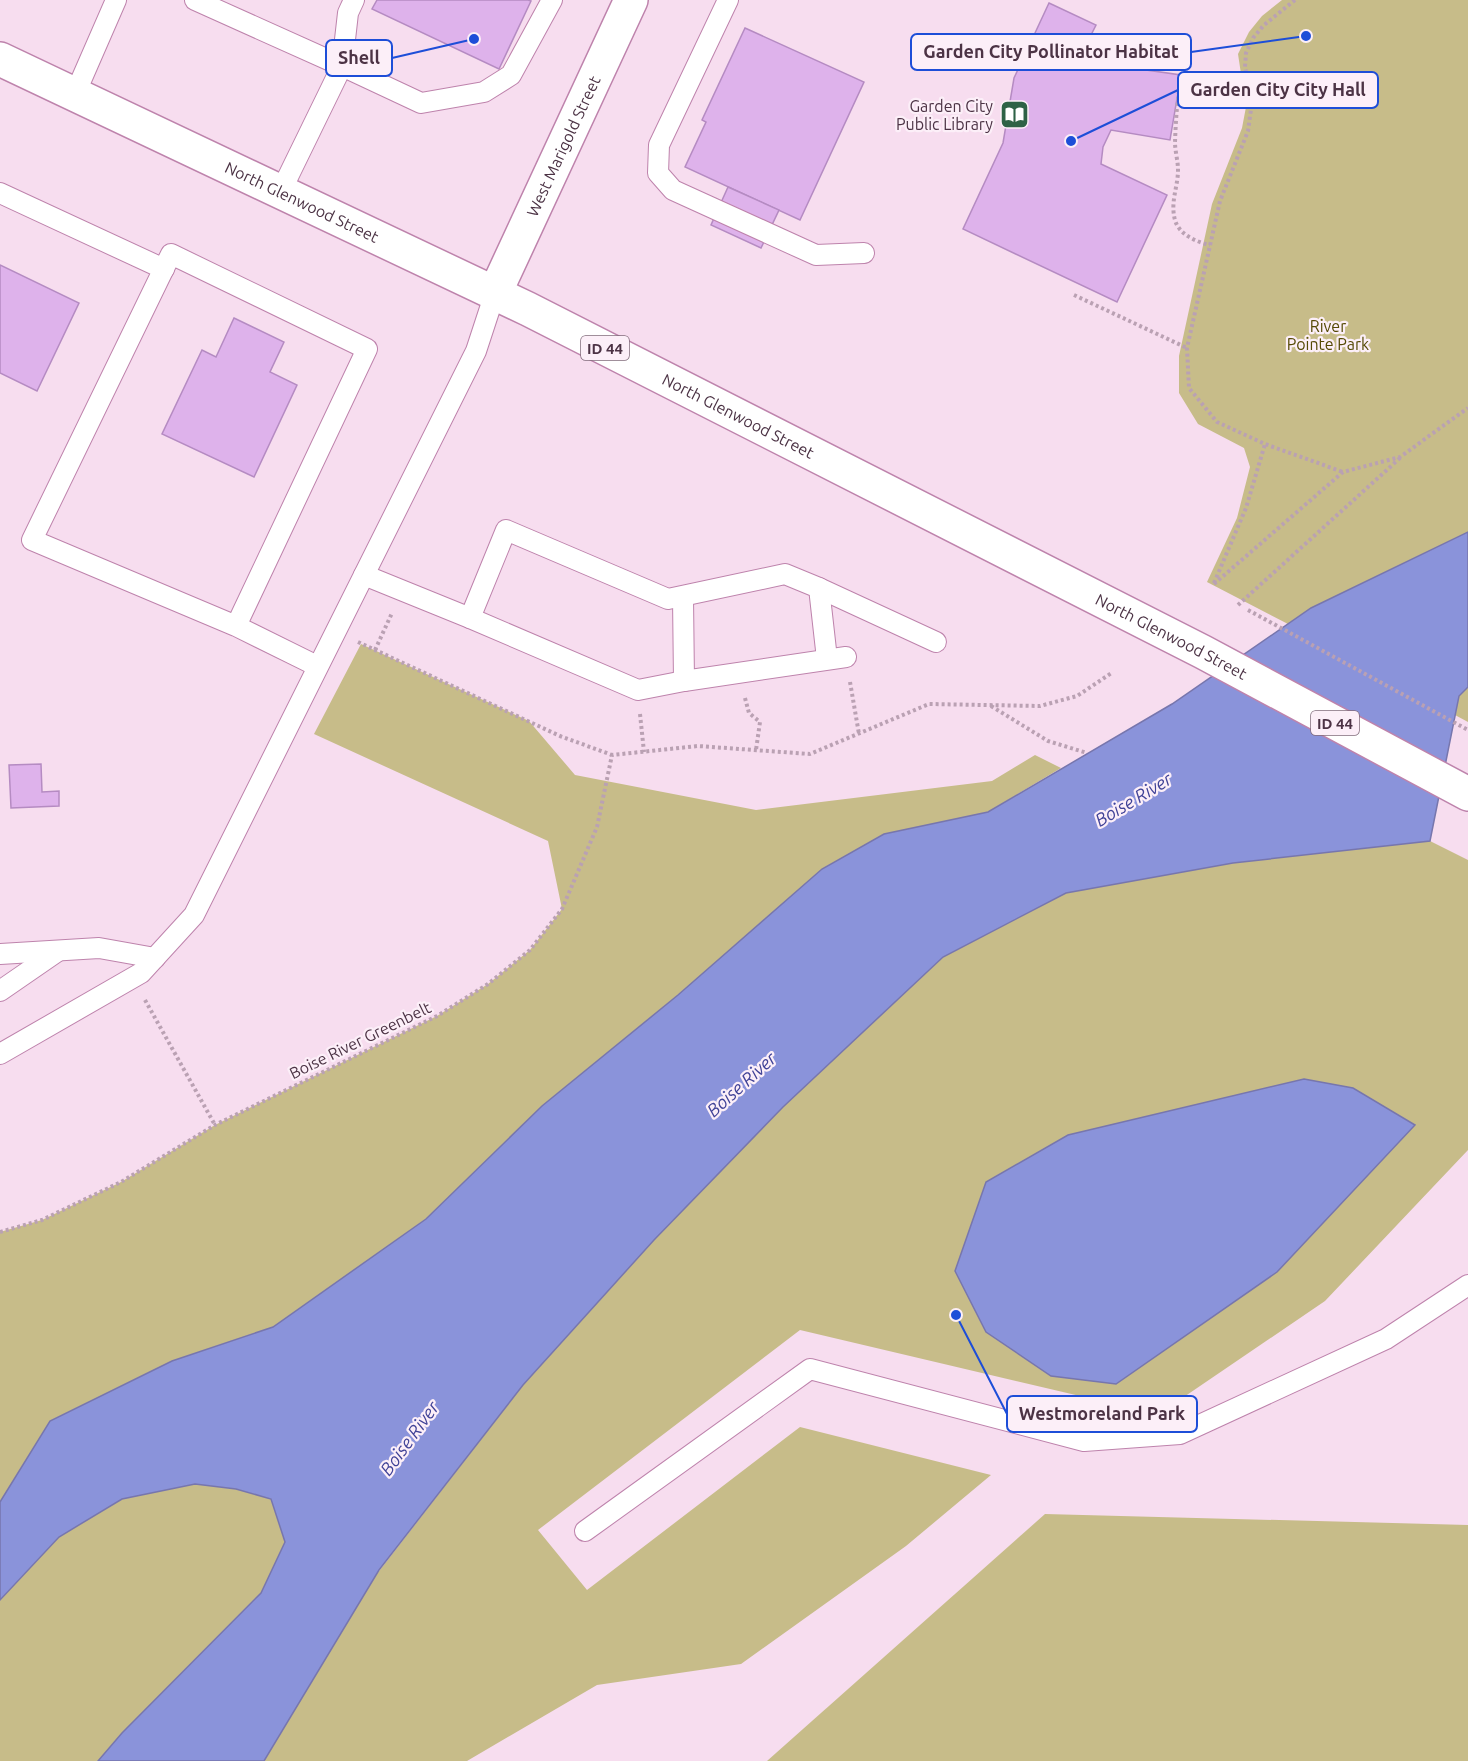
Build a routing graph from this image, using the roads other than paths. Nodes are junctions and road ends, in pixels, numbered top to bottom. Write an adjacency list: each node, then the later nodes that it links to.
1 (116, 0): 9 (lane)
2 (195, 0): 8 (lane)
3 (354, 0): 8 (lane)
4 (552, 0): 8 (lane)
5 (631, 0): 14 (main road, West Marigold Street)
6 (728, 0): 12 (lane)
7 (0, 59): 9 (main road, North Glenwood Street / ID 44)
8 (342, 66): 10 (lane)
9 (75, 94): 10 (main road, North Glenwood Street / ID 44)
10 (281, 191): 14 (main road, North Glenwood Street / ID 44)
11 (0, 193): 13 (lane)
12 (864, 253)
13 (164, 269): 19 (lane); 19 (lane)
14 (495, 293): 15 (lane); 23 (main road, North Glenwood Street / ID 44)
15 (364, 575): 18 (lane); 21 (lane)
16 (819, 588): 17 (lane); 20 (lane); 22 (lane)
17 (683, 598): 18 (lane); 22 (lane)
18 (470, 618): 22 (lane)
19 (236, 626): 21 (lane)
20 (936, 642)
21 (317, 666): 26 (lane)
22 (684, 681)
23 (1468, 794)
24 (58, 951): 25 (lane); 26 (lane); 27 (lane)
25 (0, 954)
26 (155, 958): 28 (lane)
27 (0, 991)
28 (0, 1054)
29 (1468, 1286): 30 (lane)
30 (585, 1531)

